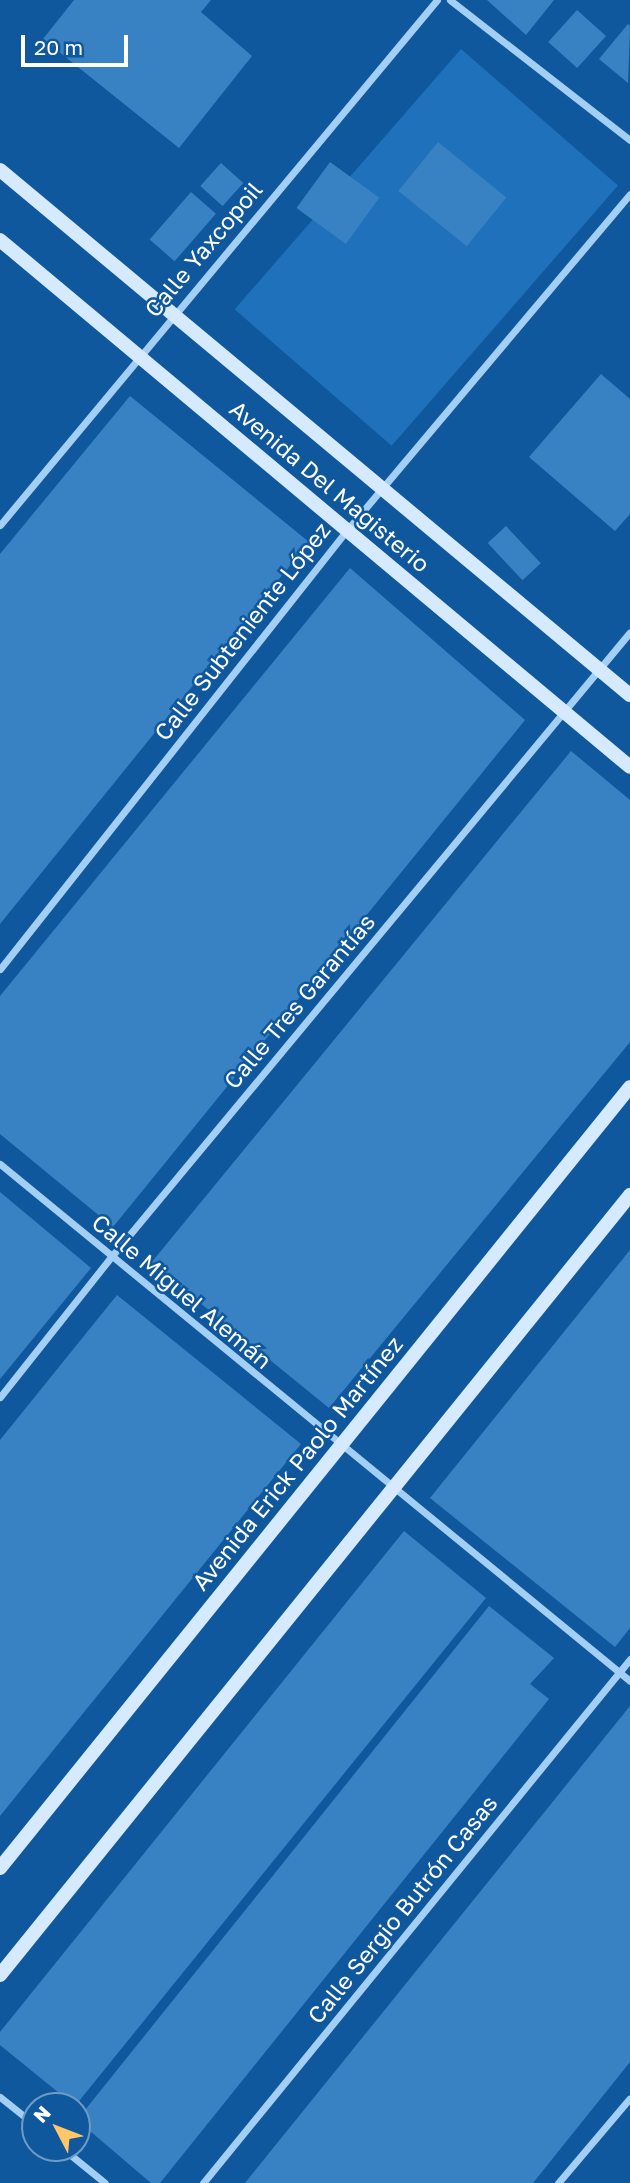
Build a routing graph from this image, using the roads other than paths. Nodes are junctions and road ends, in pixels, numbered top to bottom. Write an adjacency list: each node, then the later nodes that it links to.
1 (438, 0): 7 (street, Calle Yaxcopoil)
2 (450, 0): 3 (street)
3 (630, 140)
4 (0, 170): 7 (main road, Avenida Del Magisterio)
5 (630, 194): 9 (street, Calle Subteniente López)
6 (0, 240): 8 (main road, Avenida Del Magisterio)
7 (173, 314): 8 (street, Calle Yaxcopoil); 9 (main road, Avenida Del Magisterio)
8 (137, 355): 10 (street, Calle Yaxcopoil); 11 (main road, Avenida Del Magisterio)
9 (382, 488): 11 (street, Calle Subteniente López); 13 (main road, Avenida Del Magisterio)
10 (0, 525)
11 (346, 530): 15 (main road, Avenida Del Magisterio); 17 (street, Calle Subteniente López)
12 (630, 632): 13 (street, Calle Tres Garantías)
13 (599, 670): 14 (main road, Avenida Del Magisterio); 15 (street, Calle Tres Garantías)
14 (630, 695)
15 (565, 712): 16 (main road, Avenida Del Magisterio); 21 (street, Calle Tres Garantías)
16 (630, 767)
17 (0, 969)
18 (630, 1087): 23 (main road, Avenida Erick Paolo Martínez)
19 (0, 1164): 21 (street, Calle Miguel Alemán)
20 (630, 1195): 24 (main road)
21 (111, 1257): 22 (street, Calle Tres Garantías); 23 (street, Calle Miguel Alemán)
22 (0, 1397)
23 (340, 1447): 24 (street, Calle Miguel Alemán); 28 (main road, Avenida Erick Paolo Martínez)
24 (393, 1489): 26 (street, Calle Miguel Alemán); 29 (main road)
25 (630, 1659): 26 (street, Calle Sergio Butrón Casas)
26 (619, 1672): 27 (street, Calle Miguel Alemán); 35 (street, Calle Sergio Butrón Casas)
27 (630, 1681)
28 (0, 1868)
29 (0, 1975)
30 (0, 2096): 32 (street)
31 (630, 2098): 36 (street)
32 (21, 2113)
33 (79, 2162): 34 (street)
34 (105, 2183)
35 (203, 2183)
36 (558, 2183)

